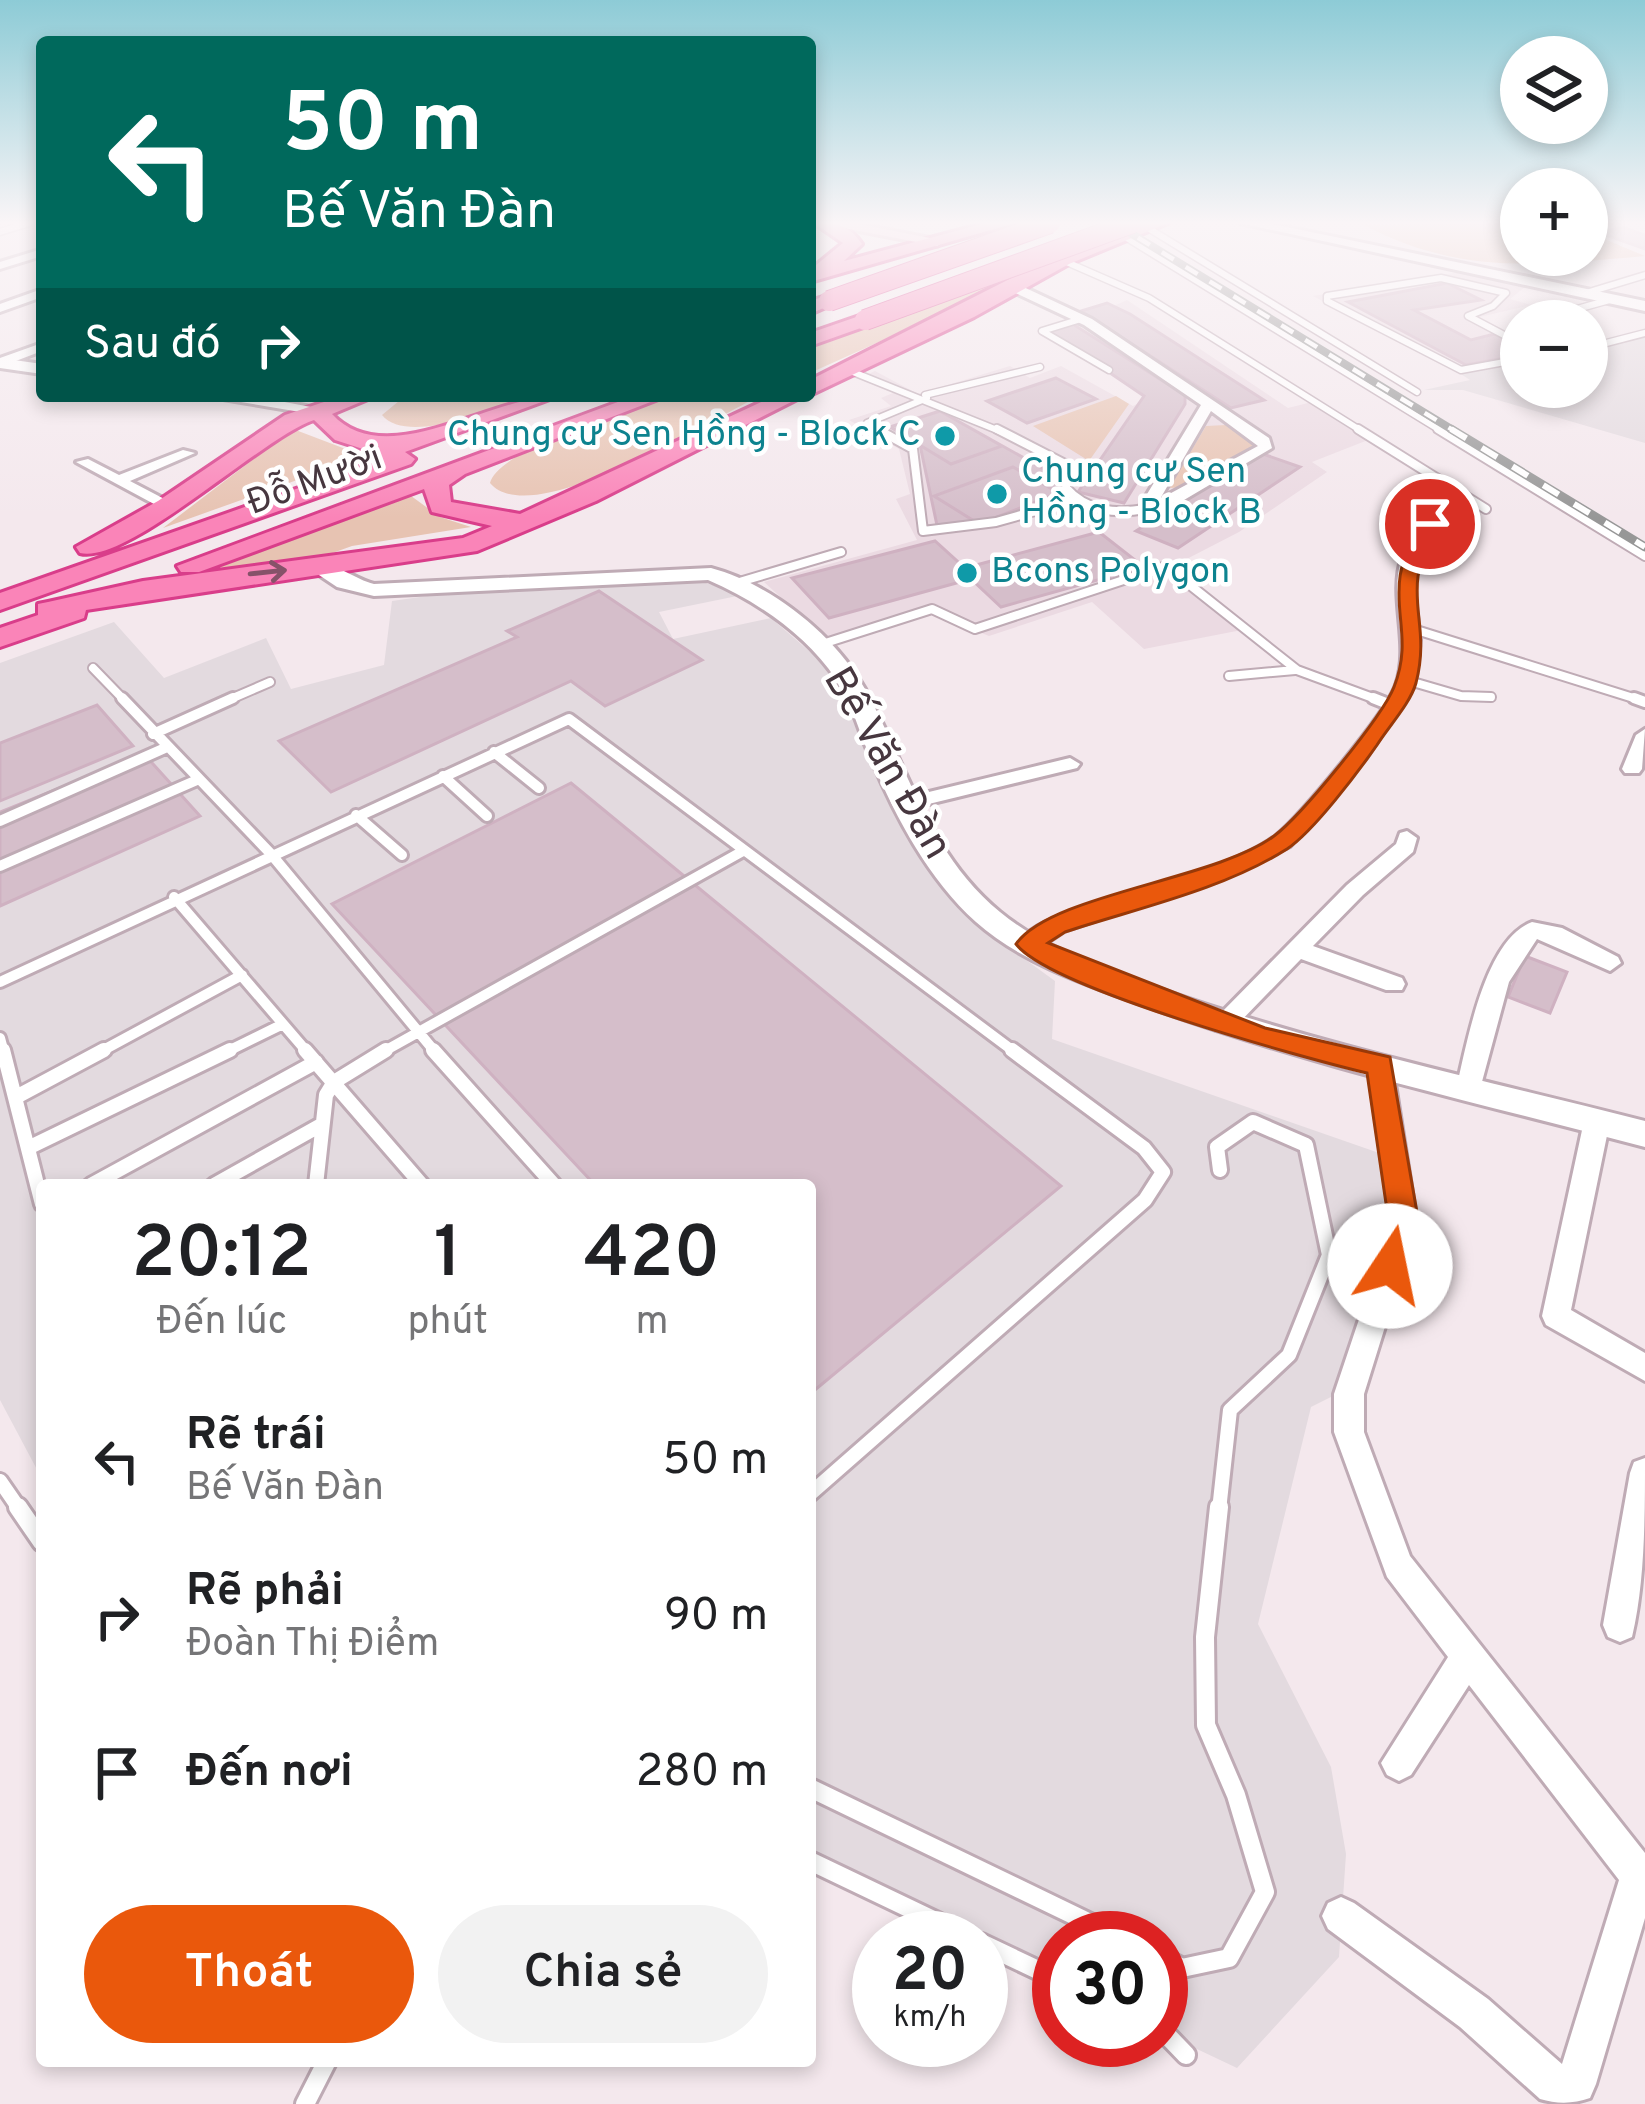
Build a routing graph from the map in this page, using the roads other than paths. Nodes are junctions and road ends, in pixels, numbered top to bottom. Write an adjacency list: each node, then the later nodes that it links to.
1 (939, 321): 18 (highway)
2 (943, 321): 16 (highway)
3 (1074, 321): 17 (lane)
4 (1084, 321): 22 (street)
5 (1185, 321): 39 (lane)
6 (1277, 321): 47 (lane)
7 (1293, 321): 20 (lane)
8 (1365, 321): 12 (lane)
9 (1643, 335): 10 (lane)
10 (1608, 344)
11 (36, 349): 13 (street)
12 (1500, 362)
13 (0, 363): 15 (street)
14 (1040, 367): 21 (lane)
15 (36, 368)
16 (848, 370): 19 (highway); 21 (lane)
17 (1109, 370)
18 (816, 381)
19 (816, 382)
20 (1417, 392)
21 (924, 397): 40 (lane); 40 (lane)
22 (1210, 401): 43 (street); 43 (street)
23 (259, 402): 32 (street)
24 (344, 402): 32 (highway)
25 (374, 402): 37 (highway)
26 (540, 402): 37 (highway, Đỗ Mười)
27 (573, 402): 37 (highway, Đỗ Mười)
28 (618, 402): 34 (highway, Đỗ Mười)
29 (637, 402): 34 (highway, Đỗ Mười)
30 (763, 402): 41 (highway)
31 (779, 402): 41 (highway)
32 (318, 410): 33 (highway); 42 (highway)
33 (407, 443): 37 (highway, Đỗ Mười); 51 (highway, Đỗ Mười)
34 (490, 452): 37 (highway); 54 (highway, Đỗ Mười)
35 (188, 453): 38 (street)
36 (83, 461): 38 (street)
37 (463, 464): 41 (highway); 45 (highway); 52 (highway, Đỗ Mười); 53 (highway, Đỗ Mười)
38 (117, 481): 42 (street)
39 (1457, 495): 44 (lane); 56 (street)
40 (1074, 500): 43 (lane)
41 (566, 503): 45 (highway); 48 (highway)
42 (166, 506): 49 (highway)
43 (1146, 509)
44 (1486, 509)
45 (511, 519): 48 (highway)
46 (841, 552): 50 (lane)
47 (1645, 556)
48 (320, 567): 50 (street, Bế Văn Đàn); 52 (highway, one-way to 48)
49 (0, 581)
50 (736, 583): 58 (street, Bế Văn Đàn)
51 (0, 591)
52 (111, 597): 54 (highway); 57 (highway, Đỗ Mười)
53 (0, 602)
54 (48, 610): 55 (highway, Đỗ Mười)
55 (0, 626)
56 (1410, 628): 62 (street); 65 (lane)
57 (0, 638)
58 (815, 646): 60 (lane); 76 (street, Bế Văn Đàn)
59 (93, 668): 67 (lane)
60 (1297, 670): 61 (lane); 66 (lane)
61 (1229, 676)
62 (1406, 680): 64 (lane); 66 (street)
63 (271, 682): 67 (lane)
64 (1491, 697)
65 (1645, 702)
66 (1393, 706): 86 (street)
67 (153, 734): 69 (lane)
68 (1645, 735): 72 (street)
69 (165, 748): 74 (lane); 79 (lane)
70 (494, 752): 73 (lane); 75 (lane); 81 (lane)
71 (1070, 764): 76 (street)
72 (1632, 769)
73 (443, 776): 77 (lane); 78 (lane)
74 (197, 780): 82 (lane); 84 (lane)
75 (539, 788)
76 (904, 804): 86 (street, Bế Văn Đàn)
77 (356, 815): 82 (lane); 83 (lane)
78 (487, 816)
79 (0, 821)
80 (1407, 838): 87 (street)
81 (743, 851): 94 (lane); 115 (lane)
82 (271, 854): 85 (lane); 94 (lane)
83 (402, 856)
84 (0, 866)
85 (174, 897): 89 (lane); 90 (lane)
86 (1028, 944): 93 (street, Bế Văn Đàn)
87 (1297, 949): 91 (street); 93 (street)
88 (1610, 962): 99 (street)
89 (242, 976): 92 (lane); 100 (lane)
90 (0, 982)
91 (1394, 985)
92 (284, 1024): 96 (lane); 104 (lane)
93 (1224, 1024): 97 (street, Bế Văn Đàn)
94 (417, 1030): 98 (lane); 111 (lane)
95 (0, 1038): 100 (lane)
96 (316, 1062): 98 (lane); 107 (lane)
97 (1380, 1065): 99 (street, Bế Văn Đàn); 118 (street)
98 (334, 1082): 102 (lane); 110 (lane)
99 (1468, 1089): 101 (street, Bế Văn Đàn)
100 (18, 1096): 104 (lane)
101 (1598, 1121): 103 (street, Bế Văn Đàn); 112 (street)
102 (321, 1125): 108 (lane); 109 (lane)
103 (1645, 1133)
104 (30, 1147): 106 (lane)
105 (1220, 1170): 126 (lane)
106 (37, 1179)
107 (102, 1179)
108 (225, 1179)
109 (316, 1179)
110 (417, 1179)
111 (549, 1179)
112 (1645, 1368)
113 (1645, 1473): 117 (street)
114 (0, 1481): 116 (lane)
115 (816, 1489)
116 (36, 1533)
117 (1620, 1625)
118 (1466, 1659): 119 (street); 122 (street)
119 (1399, 1762)
120 (816, 1791): 124 (lane)
121 (816, 1865): 123 (lane)
122 (1642, 1879): 125 (street)
123 (913, 1911)
124 (1065, 1911)
125 (1341, 1916)
126 (1188, 1967)
127 (324, 2067): 128 (lane)
128 (304, 2104)

